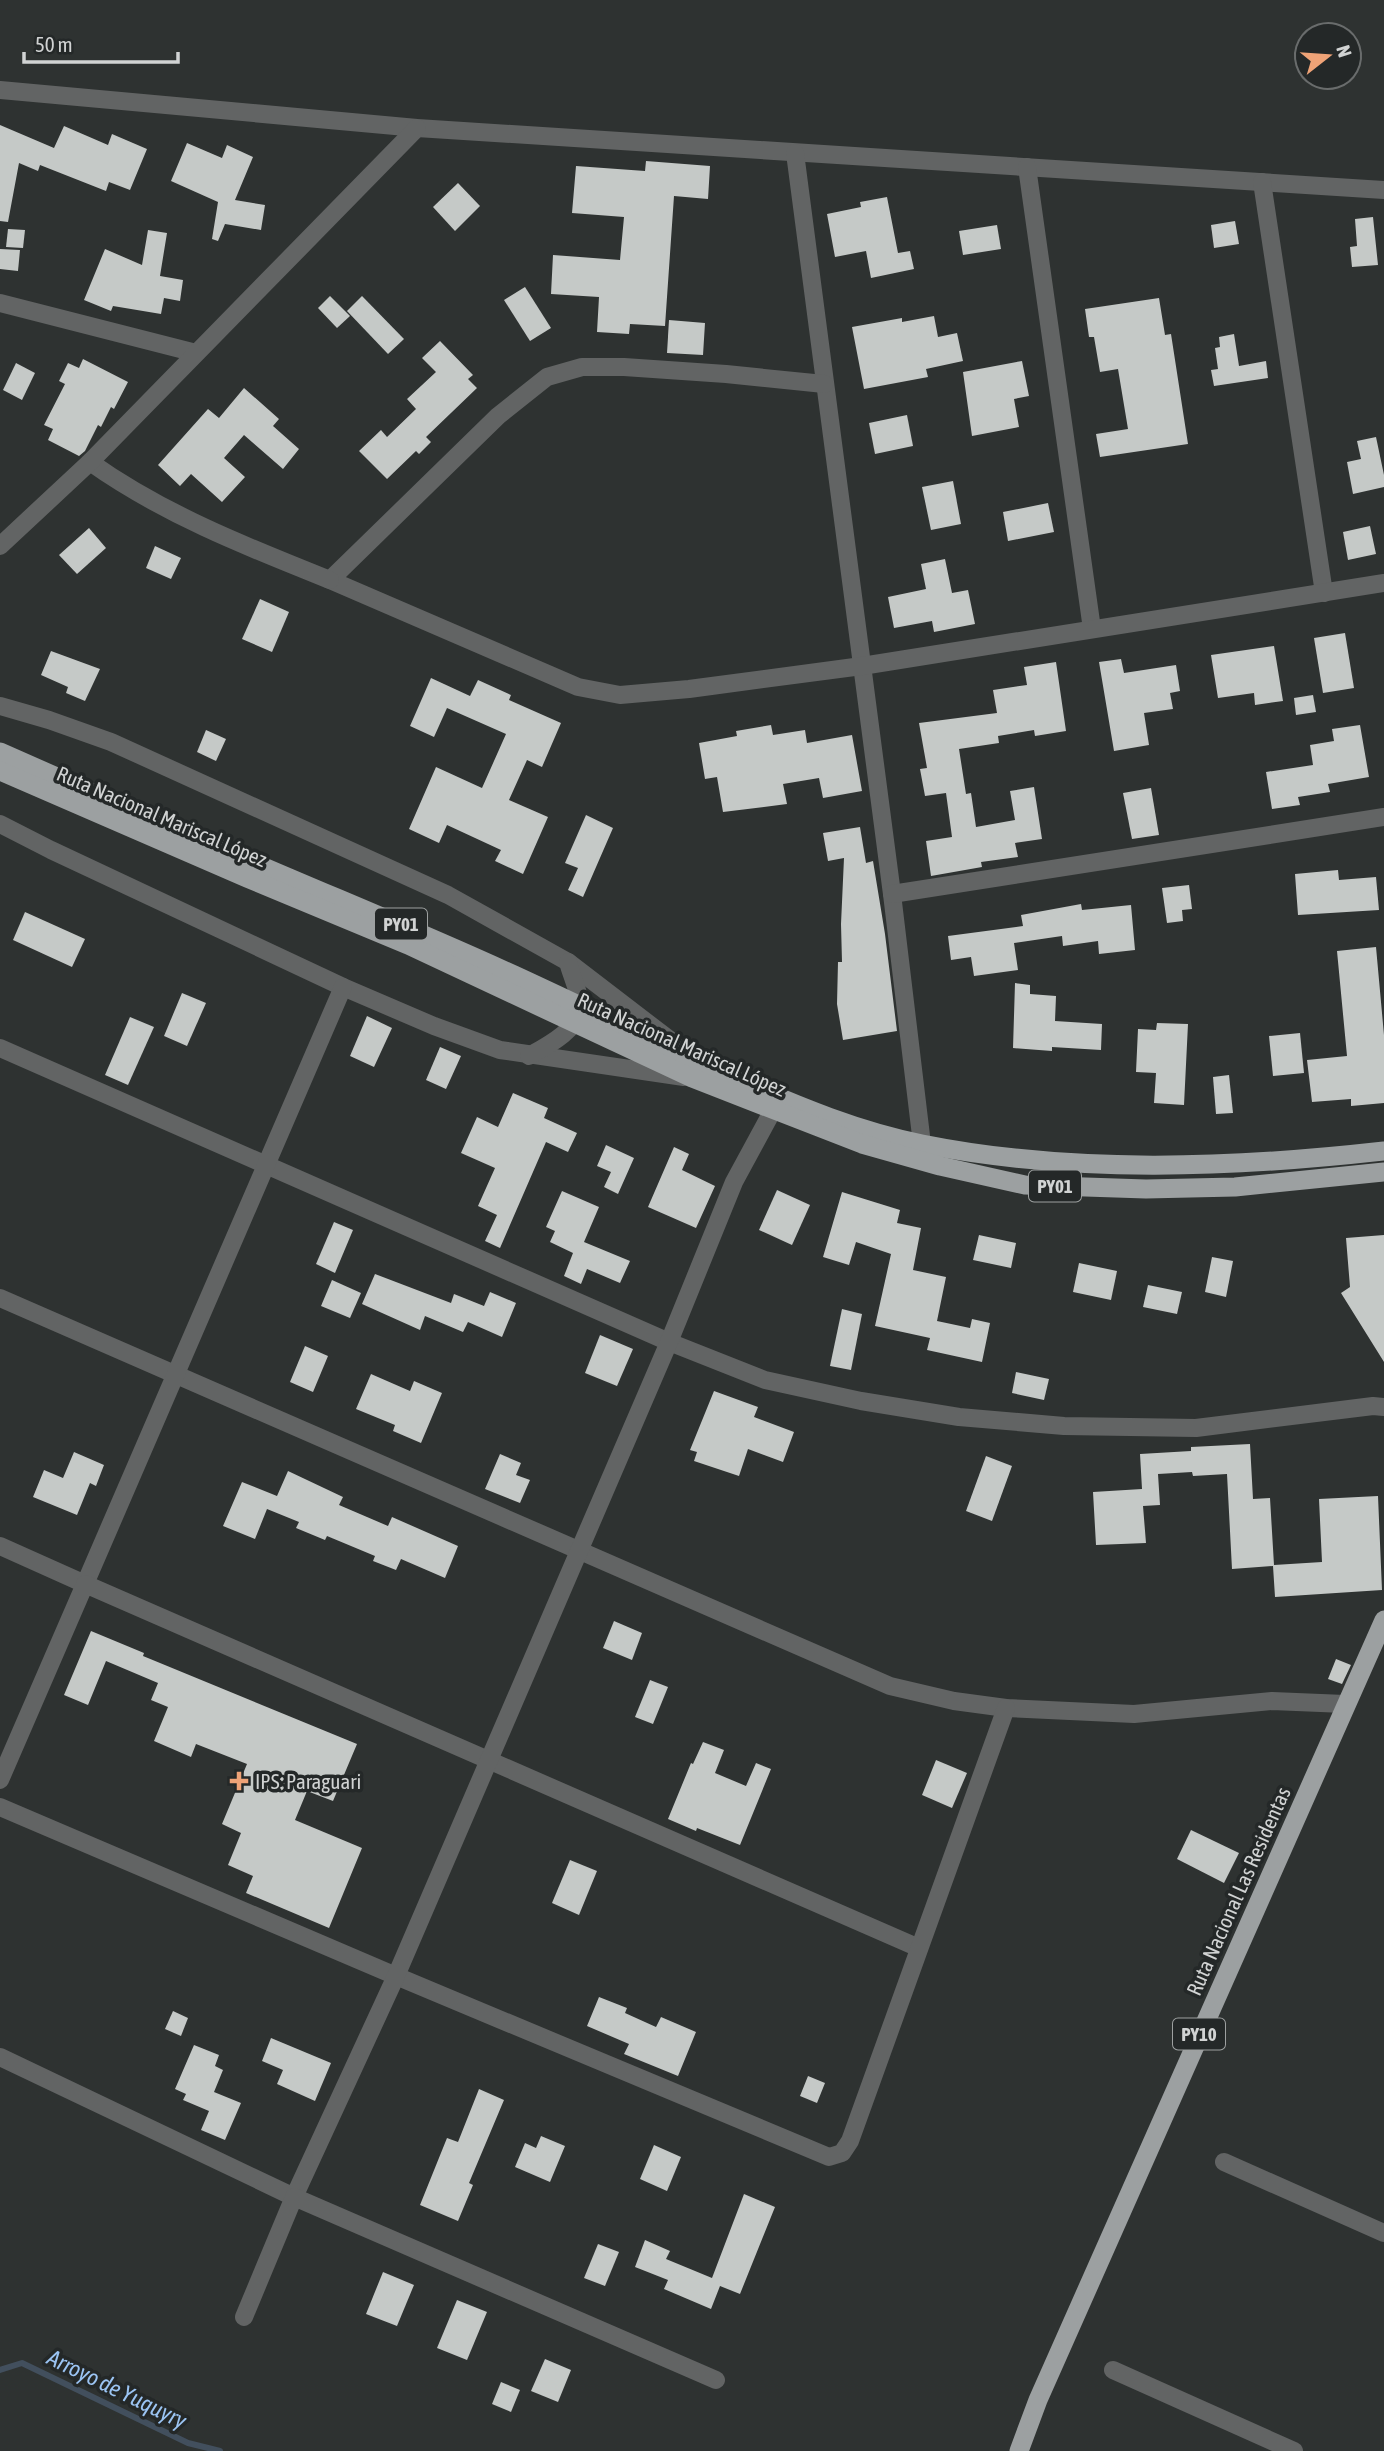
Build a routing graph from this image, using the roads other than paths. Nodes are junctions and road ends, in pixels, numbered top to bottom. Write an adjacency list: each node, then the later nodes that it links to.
1 (0, 90): 2 (street)
2 (417, 128): 3 (street); 8 (street)
3 (795, 153): 4 (street); 9 (street)
4 (1027, 167): 5 (street); 15 (street)
5 (1262, 182): 6 (street); 14 (street)
6 (1384, 190)
7 (0, 303): 8 (street)
8 (196, 353): 10 (street)
9 (824, 384): 12 (street); 16 (street)
10 (90, 462): 11 (street); 12 (street)
11 (0, 546)
12 (330, 580): 16 (street)
13 (1384, 583): 14 (street)
14 (1324, 593): 15 (street)
15 (1091, 629): 16 (street)
16 (862, 666): 22 (street)
17 (0, 706): 23 (street)
18 (0, 752): 25 (highway, Ruta Nacional Mariscal López / PY01)
19 (0, 771): 25 (highway, Ruta Nacional Mariscal López / PY01)
20 (1384, 817): 22 (street)
21 (3, 831): 24 (street)
22 (892, 894): 30 (street)
23 (568, 962): 25 (street); 28 (street)
24 (343, 987): 27 (street); 32 (street)
25 (578, 1014): 27 (street); 28 (highway, Ruta Nacional Mariscal López / PY01)
26 (0, 1048): 32 (street)
27 (529, 1056): 28 (street)
28 (696, 1070): 29 (highway, Ruta Nacional Mariscal López / PY01); 30 (highway, Ruta Nacional Mariscal López / PY01)
29 (773, 1110): 33 (highway, Ruta Nacional Mariscal López / PY01); 35 (street)
30 (922, 1144): 31 (highway, Ruta Nacional Mariscal López / PY01)
31 (1384, 1151)
32 (265, 1165): 35 (street); 36 (street)
33 (1384, 1172)
34 (0, 1298): 36 (street)
35 (669, 1342): 37 (street); 39 (street)
36 (176, 1375): 39 (street); 40 (street)
37 (1384, 1407)
38 (0, 1546): 40 (street)
39 (578, 1550): 43 (street); 44 (street)
40 (85, 1584): 44 (street); 45 (street)
41 (1384, 1620): 42 (highway, Ruta Nacional Las Residentas / PY10)
42 (1345, 1704): 43 (street); 56 (highway, Ruta Nacional Las Residentas / PY10)
43 (1006, 1709): 47 (street)
44 (488, 1761): 47 (street); 48 (street)
45 (0, 1780)
46 (0, 1807): 48 (street)
47 (919, 1948): 48 (street)
48 (396, 1976): 51 (street)
49 (0, 2056): 51 (street)
50 (1224, 2162): 52 (street)
51 (294, 2197): 53 (street); 55 (street)
52 (1384, 2233)
53 (244, 2317)
54 (1112, 2370): 57 (street)
55 (716, 2379)
56 (1019, 2451)
57 (1294, 2451)

